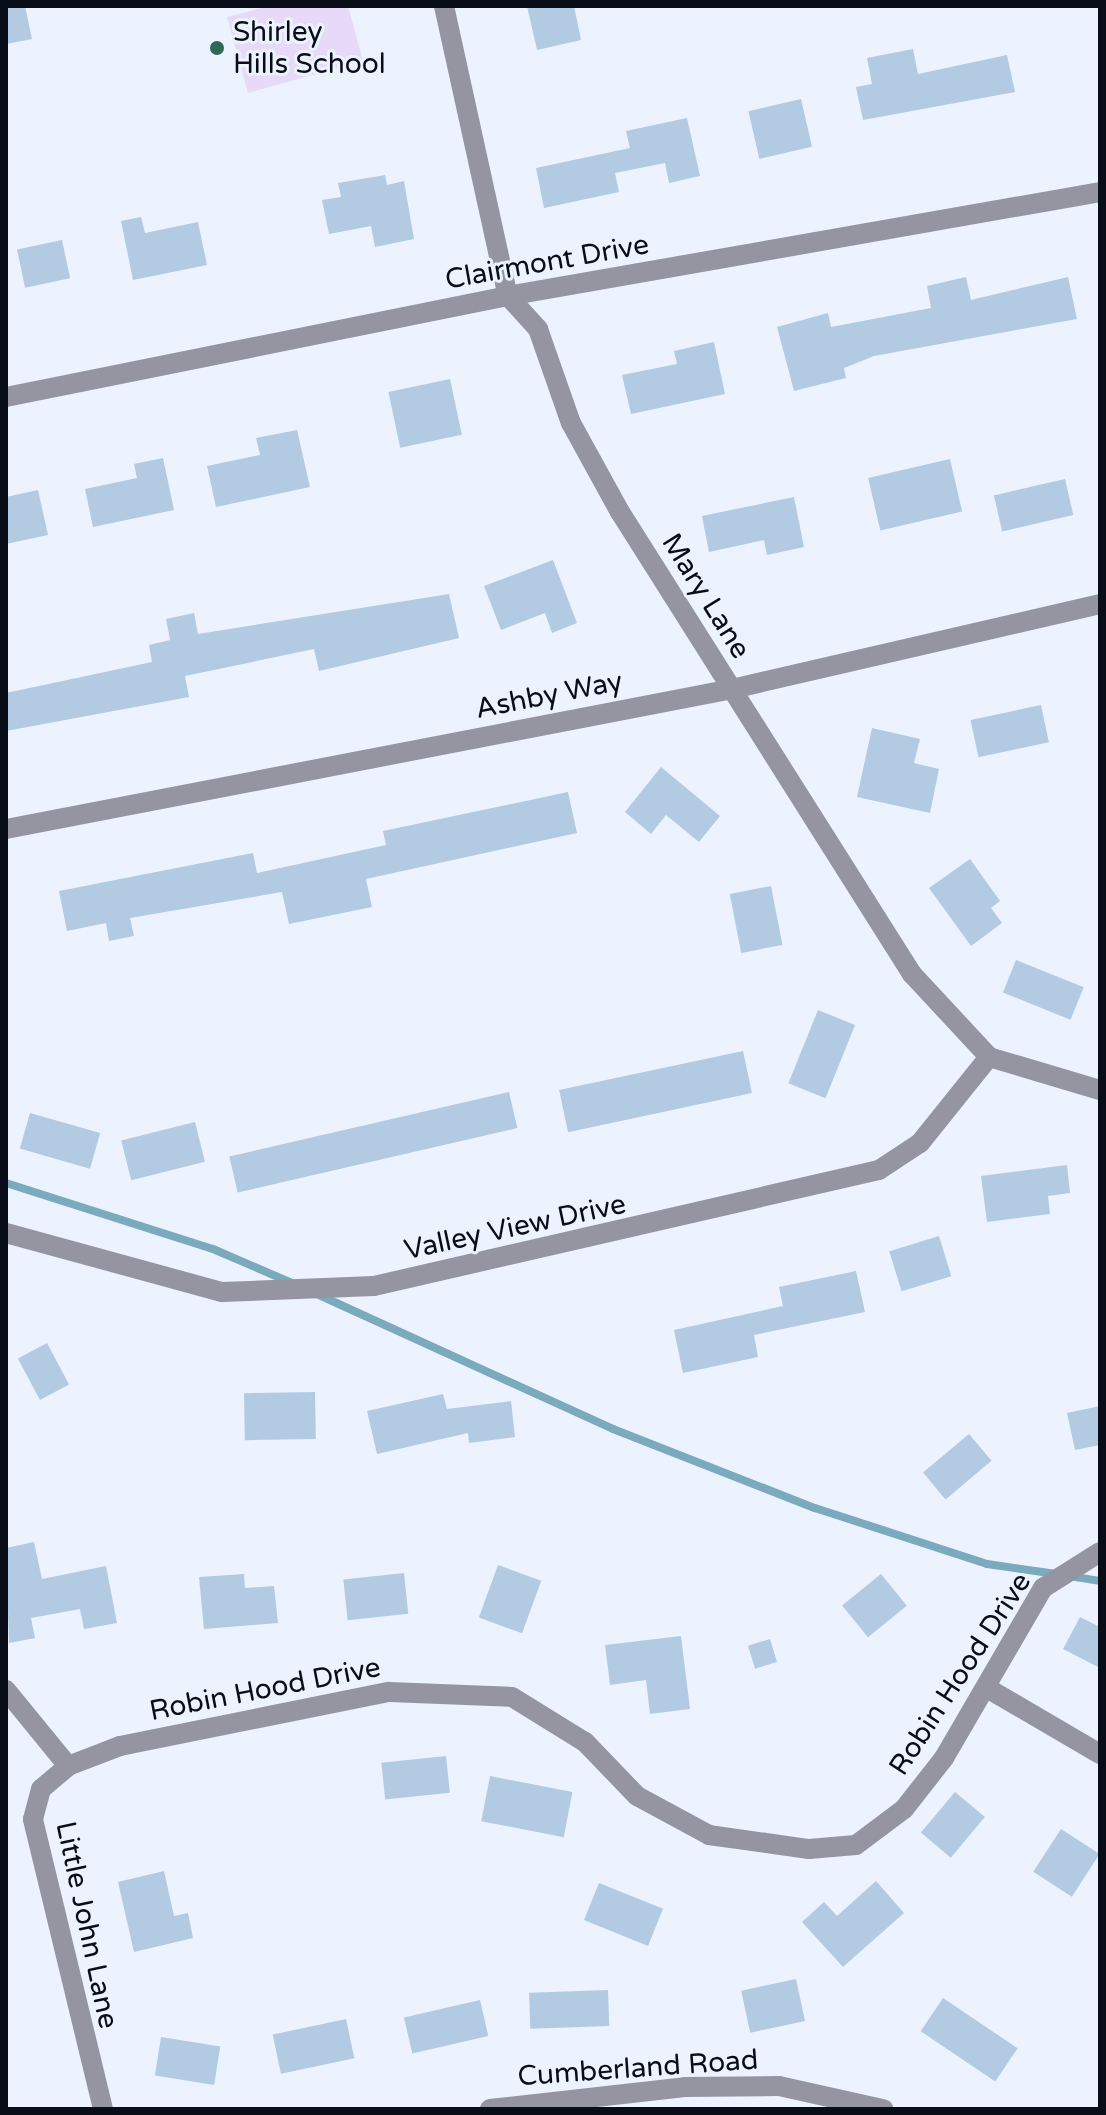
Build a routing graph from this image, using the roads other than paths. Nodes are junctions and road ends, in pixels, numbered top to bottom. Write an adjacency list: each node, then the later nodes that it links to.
1 (444, 6): 3 (street, Mary Lane)
2 (1100, 192): 3 (street, Clairmont Drive)
3 (508, 296): 4 (street, Clairmont Drive); 6 (street, Mary Lane)
4 (6, 397)
5 (1100, 604): 6 (street, Ashby Way)
6 (732, 689): 7 (street, Ashby Way); 8 (street, Mary Lane)
7 (6, 829)
8 (989, 1057): 9 (street); 10 (street, Valley View Drive)
9 (1100, 1090)
10 (6, 1233)
11 (1100, 1552): 12 (street, Robin Hood Drive)
12 (987, 1688): 14 (street); 15 (street, Robin Hood Drive)
13 (6, 1690): 15 (street)
14 (1100, 1754)
15 (68, 1766): 16 (street, Little John Lane)
16 (103, 2109)
17 (490, 2109): 18 (street, Cumberland Road)
18 (883, 2109)

